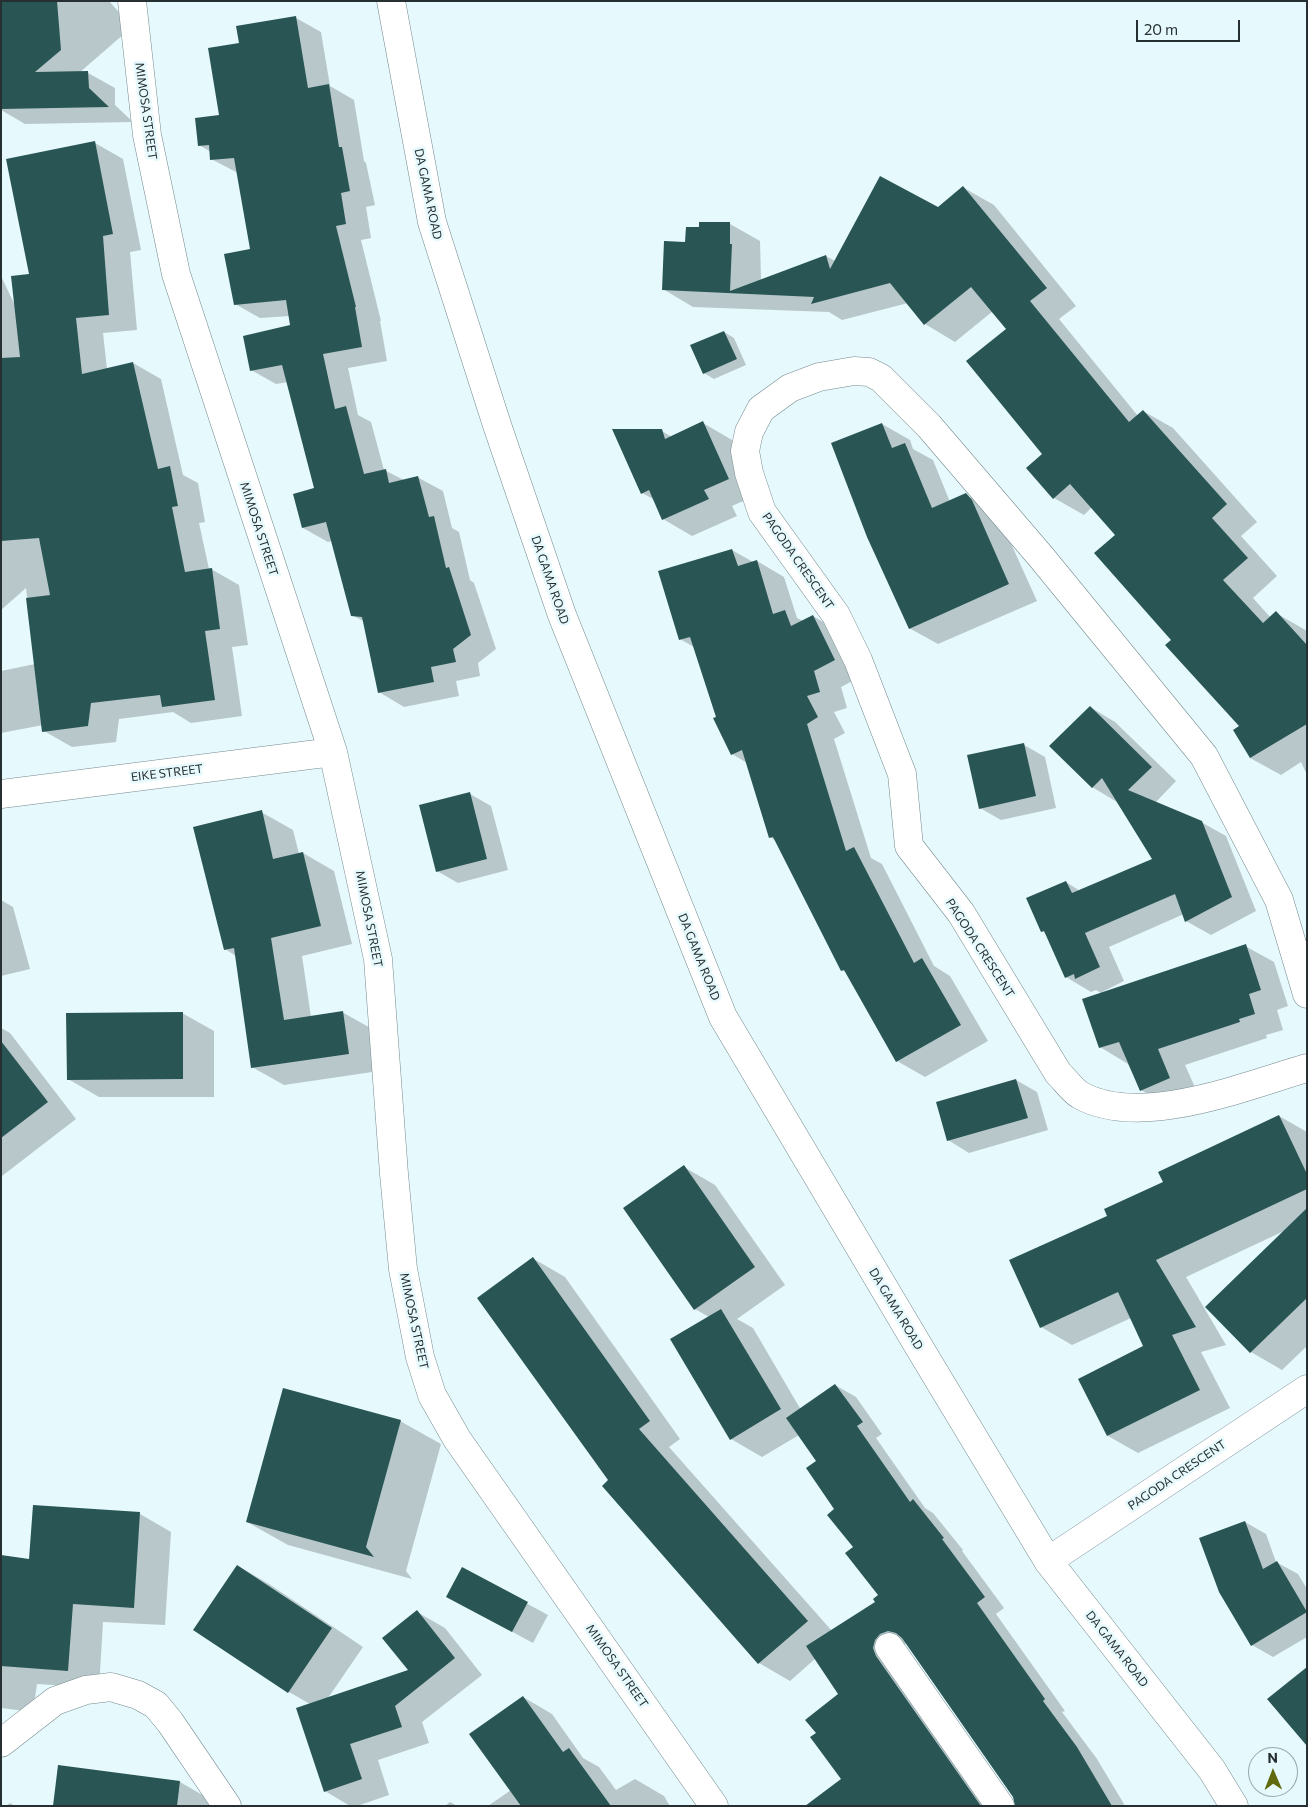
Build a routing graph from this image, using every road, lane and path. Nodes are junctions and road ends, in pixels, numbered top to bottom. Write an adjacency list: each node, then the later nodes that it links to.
1 (132, 1): 3 (street, MIMOSA STREET)
2 (391, 1): 8 (street, DA GAMA ROAD)
3 (333, 752): 4 (street, EIKE STREET); 12 (street, MIMOSA STREET)
4 (1, 794)
5 (1307, 994): 6 (street, PAGODA CRESCENT)
6 (1307, 1068)
7 (1307, 1389): 8 (street, PAGODA CRESCENT)
8 (1048, 1561): 14 (street, DA GAMA ROAD)
9 (889, 1647): 13 (street)
10 (1, 1743): 11 (street)
11 (227, 1806)
12 (714, 1806)
13 (1000, 1806)
14 (1234, 1806)

